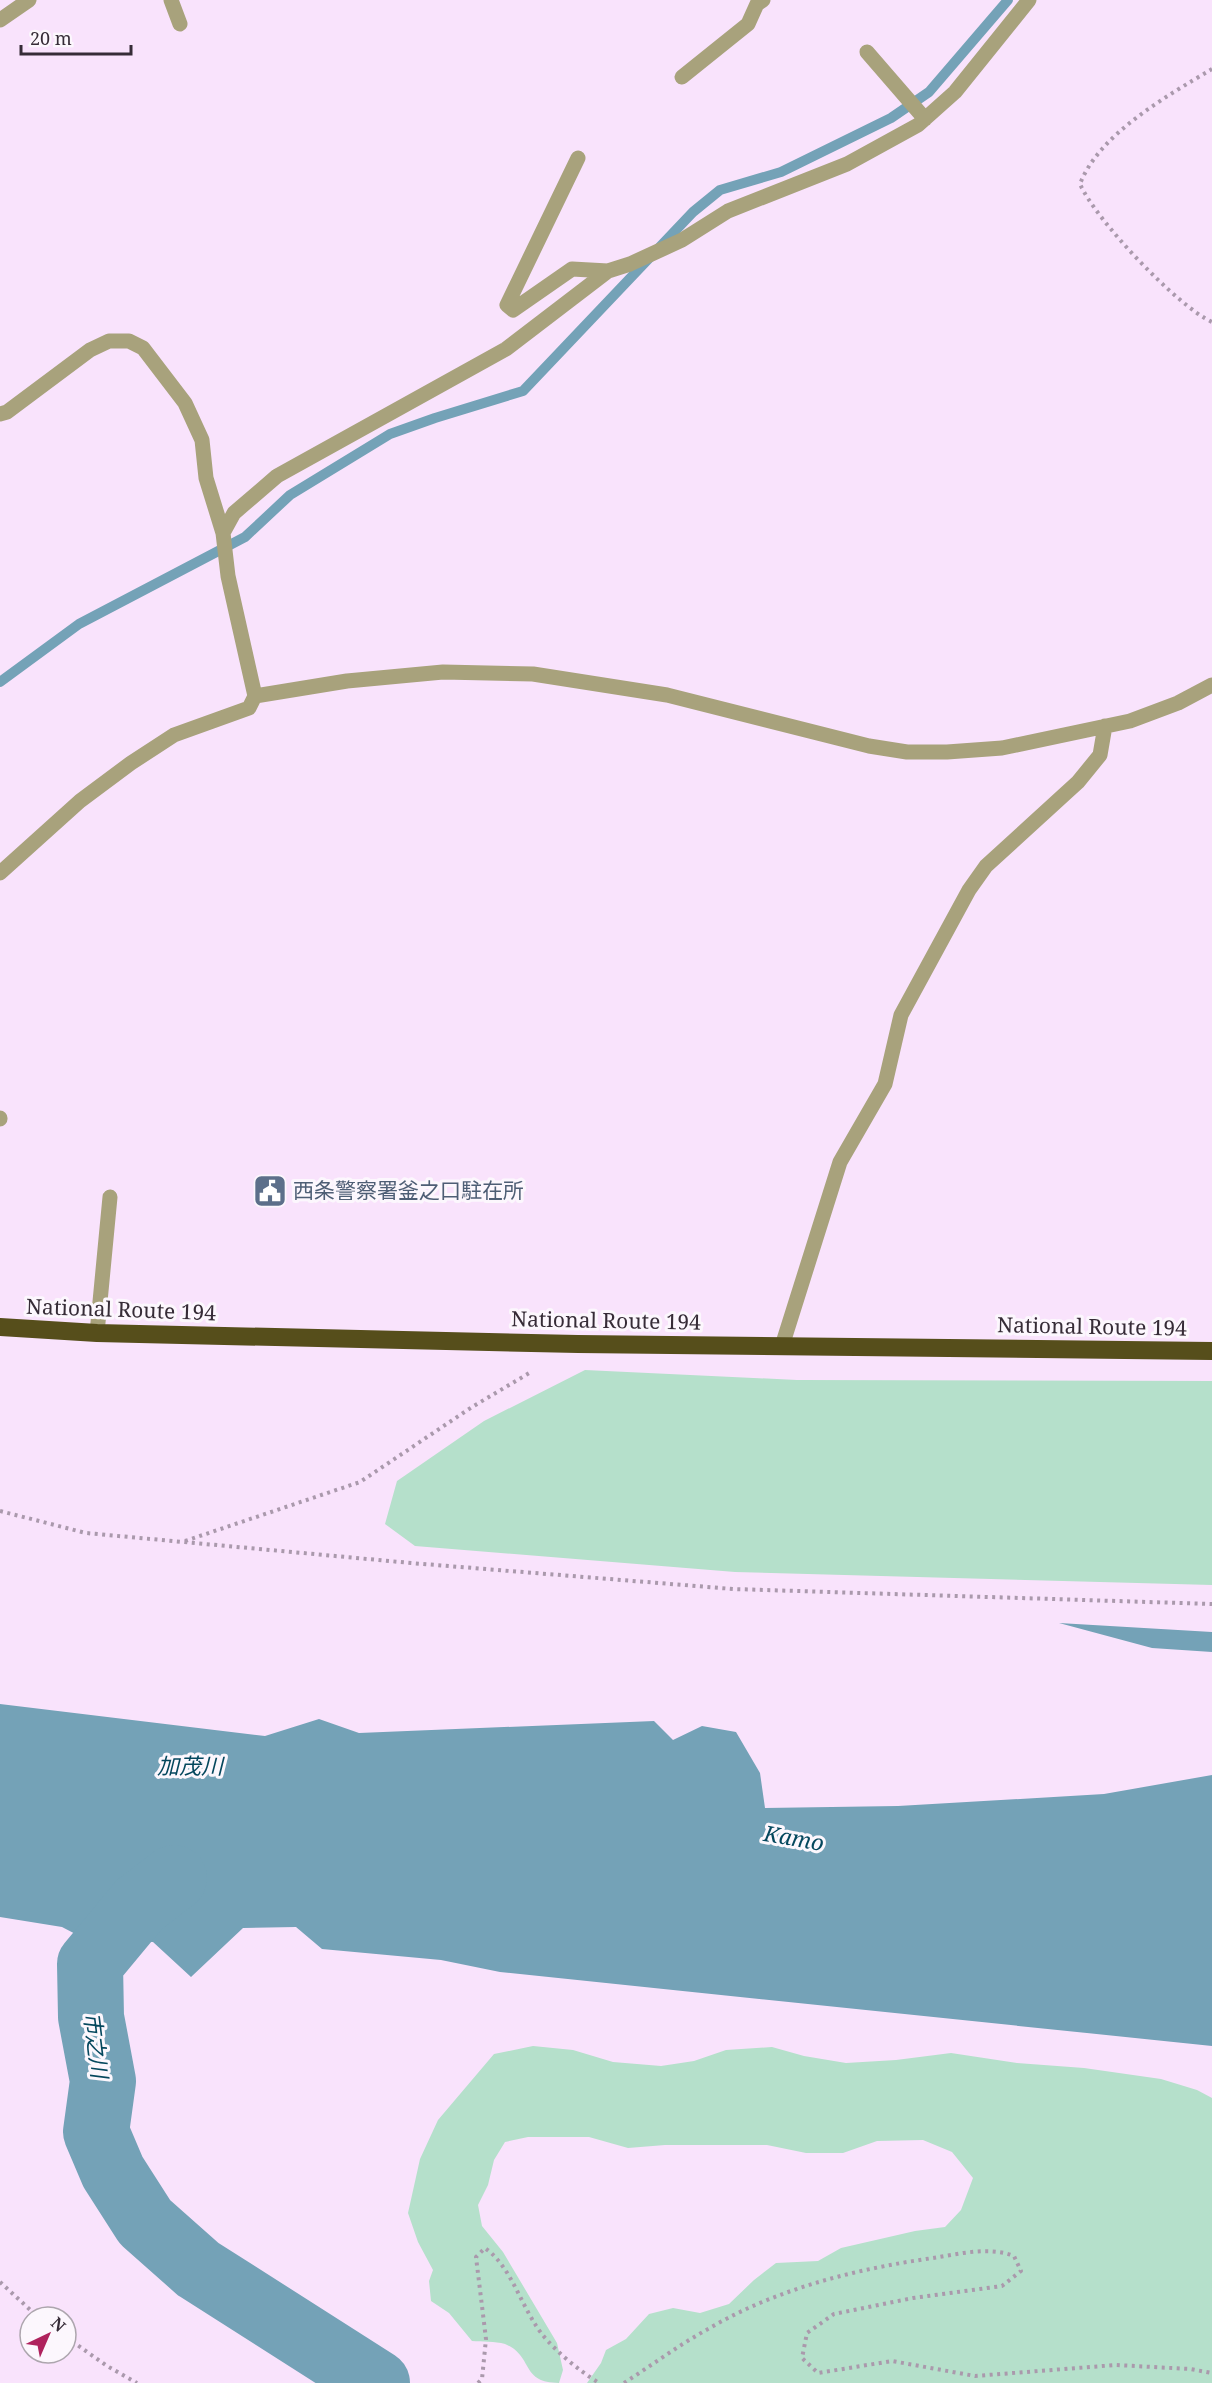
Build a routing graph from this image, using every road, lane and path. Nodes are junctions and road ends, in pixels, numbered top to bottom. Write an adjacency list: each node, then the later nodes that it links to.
1 (29, 0): 5 (street)
2 (171, 0): 7 (street)
3 (763, 0): 10 (street)
4 (1029, 0): 11 (street)
5 (11, 5): 6 (street)
6 (0, 20)
7 (180, 24)
8 (867, 52): 11 (street)
9 (1212, 69): 14 (path)
10 (682, 77)
11 (925, 119): 13 (street)
12 (578, 158): 13 (street)
13 (608, 271): 16 (street)
14 (1212, 322)
15 (0, 414): 16 (street)
16 (223, 533): 18 (street)
17 (1212, 685): 19 (street)
18 (255, 696): 19 (street); 20 (street)
19 (1105, 726): 24 (street)
20 (0, 873)
21 (110, 1197): 23 (street)
22 (0, 1327): 23 (highway, National Route 194)
23 (97, 1333): 24 (highway, National Route 194)
24 (782, 1346): 25 (highway, National Route 194)
25 (1212, 1351)
26 (540, 1367): 28 (path)
27 (0, 1511): 28 (path)
28 (180, 1542): 29 (path)
29 (1212, 1604)
30 (0, 2282): 31 (path)
31 (25, 2305)
32 (78, 2345): 34 (path)
33 (1212, 2373): 37 (path)
34 (137, 2383)
35 (478, 2383): 36 (path)
36 (599, 2383)
37 (624, 2383)

